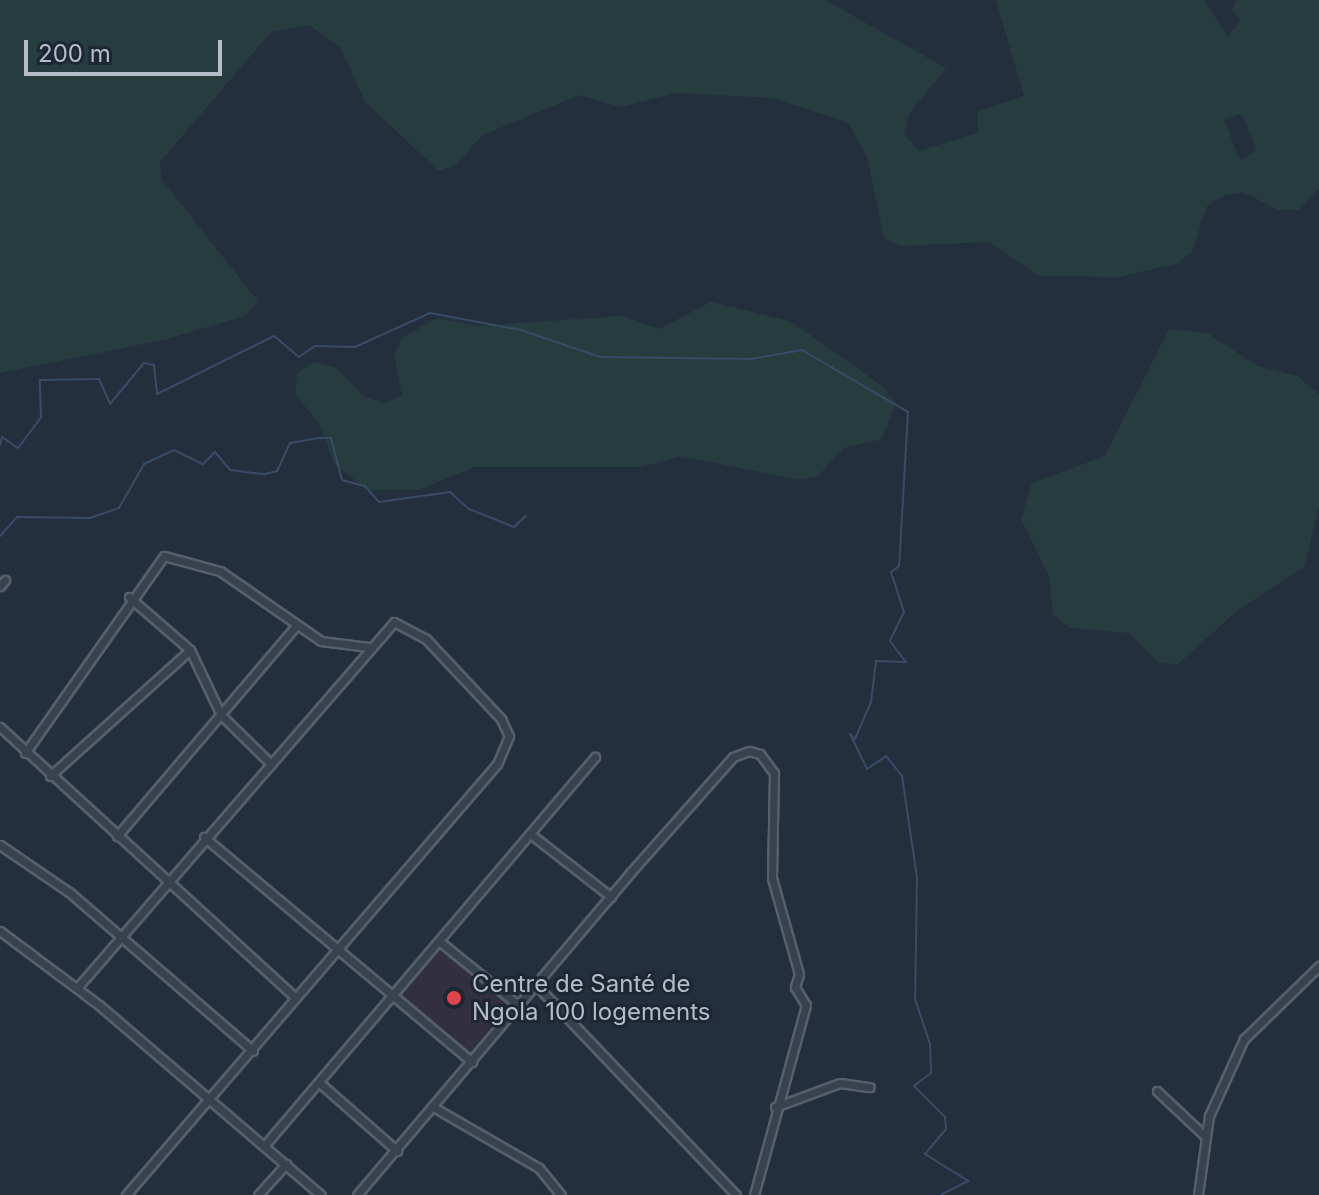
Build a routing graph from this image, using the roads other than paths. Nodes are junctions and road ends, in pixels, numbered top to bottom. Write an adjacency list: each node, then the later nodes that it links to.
1 (129, 597): 2 (street); 4 (street); 7 (street)
2 (296, 626): 3 (street); 5 (street)
3 (371, 647): 9 (street); 20 (street)
4 (190, 650): 5 (street); 10 (street)
5 (221, 715): 9 (street); 11 (street)
6 (0, 727): 7 (street)
7 (25, 753): 10 (street)
8 (595, 757): 12 (street)
9 (271, 764): 13 (street)
10 (50, 776): 11 (street)
11 (117, 836): 15 (street)
12 (533, 836): 16 (street); 19 (street)
13 (204, 837): 15 (street); 20 (street)
14 (0, 845): 18 (street)
15 (168, 882): 18 (street); 25 (street)
16 (611, 897): 22 (street); 33 (street)
17 (0, 931): 23 (street)
18 (124, 938): 23 (street); 27 (street)
19 (439, 941): 24 (street); 26 (street)
20 (337, 947): 24 (street); 25 (street)
21 (1319, 966): 35 (street)
22 (538, 987): 26 (street); 44 (street)
23 (77, 988): 32 (street)
24 (391, 993): 28 (street); 29 (street)
25 (296, 998): 27 (street)
26 (518, 1005): 28 (street)
27 (253, 1051): 32 (street)
28 (472, 1062): 34 (street)
29 (322, 1085): 36 (street); 37 (street)
30 (870, 1087): 33 (street)
31 (1157, 1091): 35 (street)
32 (211, 1100): 36 (street); 39 (street)
33 (775, 1107): 45 (street)
34 (435, 1108): 37 (street); 43 (street)
35 (1205, 1136): 46 (street)
36 (264, 1146): 38 (street)
37 (397, 1151): 42 (street)
38 (286, 1164): 40 (street); 41 (street)
39 (126, 1195)
40 (258, 1195)
41 (321, 1195)
42 (357, 1195)
43 (561, 1195)
44 (736, 1195)
45 (754, 1195)
46 (1198, 1195)

